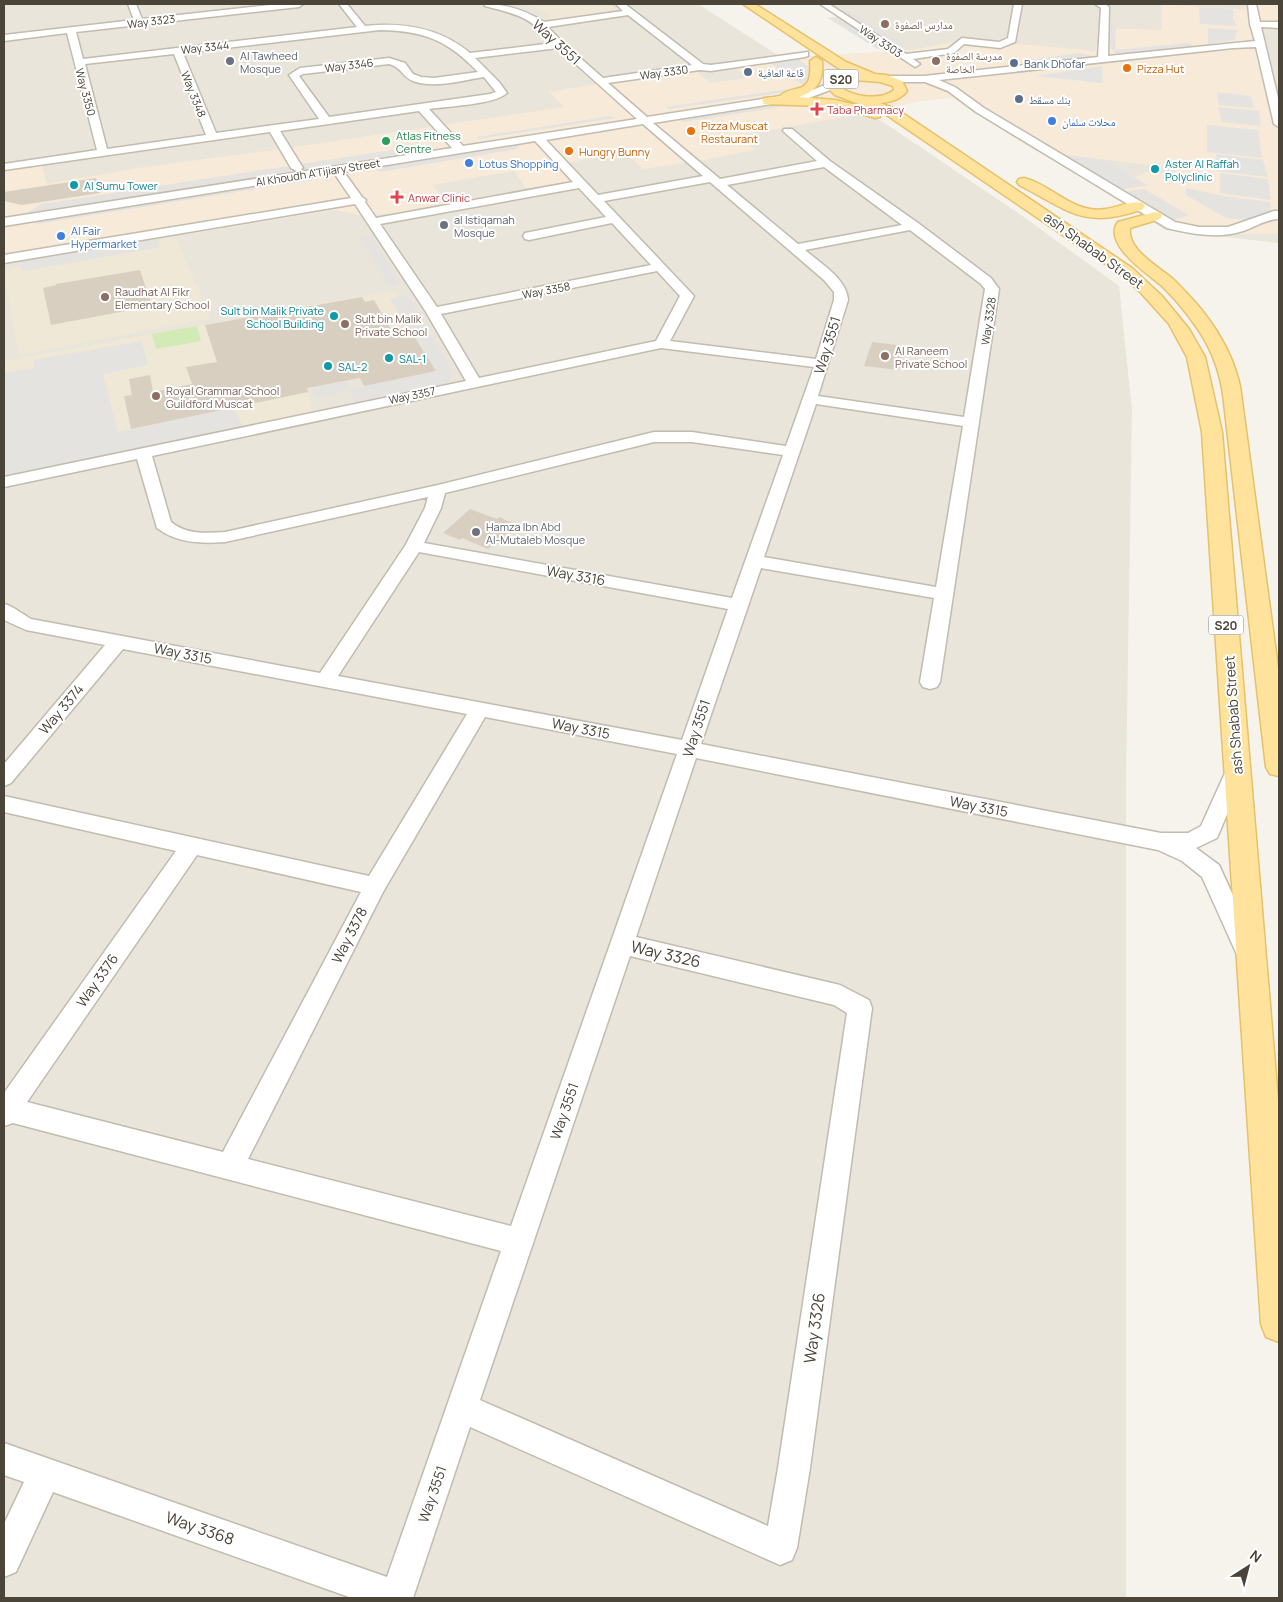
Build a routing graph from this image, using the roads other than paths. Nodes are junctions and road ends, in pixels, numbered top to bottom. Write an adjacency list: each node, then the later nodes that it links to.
1 (132, 4): 14 (street)
2 (299, 4): 11 (street, Way 3323)
3 (343, 4): 19 (street)
4 (488, 4): 15 (street, Way 3551)
5 (620, 4): 13 (street, Way 3330)
6 (748, 4): 37 (main road, S20)
7 (824, 4): 28 (street, Way 3303)
8 (1018, 4): 22 (street)
9 (1099, 4): 29 (street)
10 (1252, 4): 17 (street)
11 (263, 6): 14 (street, Way 3323)
12 (736, 9): 26 (main road, S20)
13 (631, 12): 15 (street); 33 (street, Way 3330)
14 (139, 22): 18 (street, Way 3323)
15 (542, 26): 21 (street, Way 3551)
16 (1279, 26): 17 (street)
17 (1255, 27): 23 (street); 24 (street)
18 (71, 30): 20 (street, Way 3323); 31 (street, Way 3350)
19 (362, 30): 25 (street, Way 3344); 27 (street, Way 3344)
20 (4, 38)
21 (560, 45): 27 (street); 41 (street, Way 3551)
22 (1000, 45): 28 (street); 34 (street)
23 (1261, 45): 24 (street); 32 (street)
24 (1220, 47): 29 (street); 32 (street)
25 (177, 50): 31 (street, Way 3344); 54 (street, Way 3348)
26 (805, 54): 30 (main road, S20); 33 (street)
27 (469, 56): 36 (street, Way 3344)
28 (905, 57): 40 (street, Way 3303)
29 (1103, 60): 34 (street)
30 (816, 61): 42 (main road, S20); 46 (main road)
31 (78, 62): 57 (street, Way 3350)
32 (1265, 62): 50 (street)
33 (700, 67): 41 (street, Way 3330)
34 (1032, 68): 35 (street)
35 (1008, 71): 38 (street); 40 (street)
36 (485, 74): 47 (street, Way 3344); 48 (street, Way 3346)
37 (873, 77): 39 (main road, S20); 42 (main road, S20)
38 (966, 77): 40 (street); 44 (street)
39 (886, 79): 40 (street); 43 (main road, S20)
40 (934, 79): 43 (street); 44 (street)
41 (601, 81): 49 (street, Way 3551)
42 (835, 83): 45 (main road, S20); 46 (street, Al Khoudh A'Tijiary Street)
43 (900, 92): 45 (main road, S20); 62 (main road, ash Shabab Street / S20)
44 (958, 92): 67 (street)
45 (855, 98): 46 (street, Al Khoudh A'Tijiary Street); 52 (main road, ash Shabab Street / S20)
46 (768, 101): 49 (street, Al Khoudh A'Tijiary Street); 52 (main road)
47 (421, 107): 48 (street); 56 (street)
48 (326, 121): 51 (street)
49 (645, 121): 55 (street, Al Khoudh A'Tijiary Street); 63 (street, Way 3551)
50 (1279, 124)
51 (273, 128): 54 (street); 60 (street)
52 (919, 130): 99 (main road, ash Shabab Street / S20)
53 (788, 131): 58 (street, Way 3328)
54 (212, 137): 57 (street)
55 (538, 138): 56 (street, Al Khoudh A'Tijiary Street); 64 (street)
56 (458, 149): 61 (street, Al Khoudh A'Tijiary Street)
57 (103, 153): 59 (street)
58 (826, 163): 63 (street); 73 (street, Way 3328)
59 (4, 167)
60 (297, 168)
61 (337, 169): 66 (street); 71 (street, Al Khoudh A'Tijiary Street)
62 (1006, 173): 67 (main road); 77 (main road, ash Shabab Street / S20)
63 (715, 180): 65 (street); 75 (street, Way 3551)
64 (582, 184): 65 (street); 72 (street)
65 (596, 199): 70 (street)
66 (360, 200): 72 (street); 76 (street)
67 (1138, 206): 69 (street)
68 (1279, 215): 69 (street)
69 (1154, 216): 77 (main road)
70 (616, 219): 74 (street); 78 (street)
71 (4, 222)
72 (374, 222): 79 (street)
73 (914, 226): 75 (street); 84 (street, Way 3328)
74 (530, 236)
75 (797, 248): 81 (street, Way 3551)
76 (4, 259)
77 (1145, 265): 100 (main road, ash Shabab Street / S20)
78 (659, 267): 79 (street, Way 3358); 80 (street)
79 (434, 312): 82 (street)
80 (661, 344): 81 (street, Way 3357); 82 (street, Way 3357)
81 (822, 364): 83 (street, Way 3551)
82 (474, 382): 85 (street, Way 3357)
83 (810, 399): 84 (street); 86 (street, Way 3551)
84 (972, 423): 91 (street, Way 3328)
85 (143, 452): 87 (street, Way 3357); 88 (street)
86 (792, 452): 88 (street); 90 (street, Way 3551)
87 (4, 482)
88 (438, 490): 89 (street)
89 (414, 546): 92 (street, Way 3316); 95 (street)
90 (754, 561): 91 (street); 92 (street, Way 3551)
91 (944, 594): 96 (street, Way 3328)
92 (739, 605): 98 (street, Way 3551)
93 (4, 610): 94 (street, Way 3315)
94 (119, 641): 95 (street, Way 3315); 101 (street, Way 3374)
95 (326, 680): 97 (street, Way 3315)
96 (930, 682)
97 (480, 709): 98 (street, Way 3315); 105 (street, Way 3378)
98 (690, 749): 103 (street, Way 3315); 106 (street, Way 3551)
99 (1237, 767): 103 (street); 107 (main road, ash Shabab Street / S20)
100 (1279, 767)
101 (4, 778)
102 (4, 804): 104 (street)
103 (1162, 842): 107 (street)
104 (191, 847): 105 (street); 108 (street, Way 3376)
105 (374, 886): 109 (street, Way 3378)
106 (622, 944): 110 (street, Way 3551); 112 (street, Way 3326)
107 (1251, 963): 111 (main road, ash Shabab Street / S20)
108 (5, 1111): 109 (street)
109 (230, 1166): 110 (street)
110 (519, 1242): 112 (street, Way 3551)
111 (1279, 1324)
112 (462, 1408): 116 (street, Way 3551)
113 (4, 1459): 114 (street, Way 3368)
114 (45, 1474): 115 (street); 116 (street, Way 3368)
115 (4, 1560)
116 (396, 1598)

